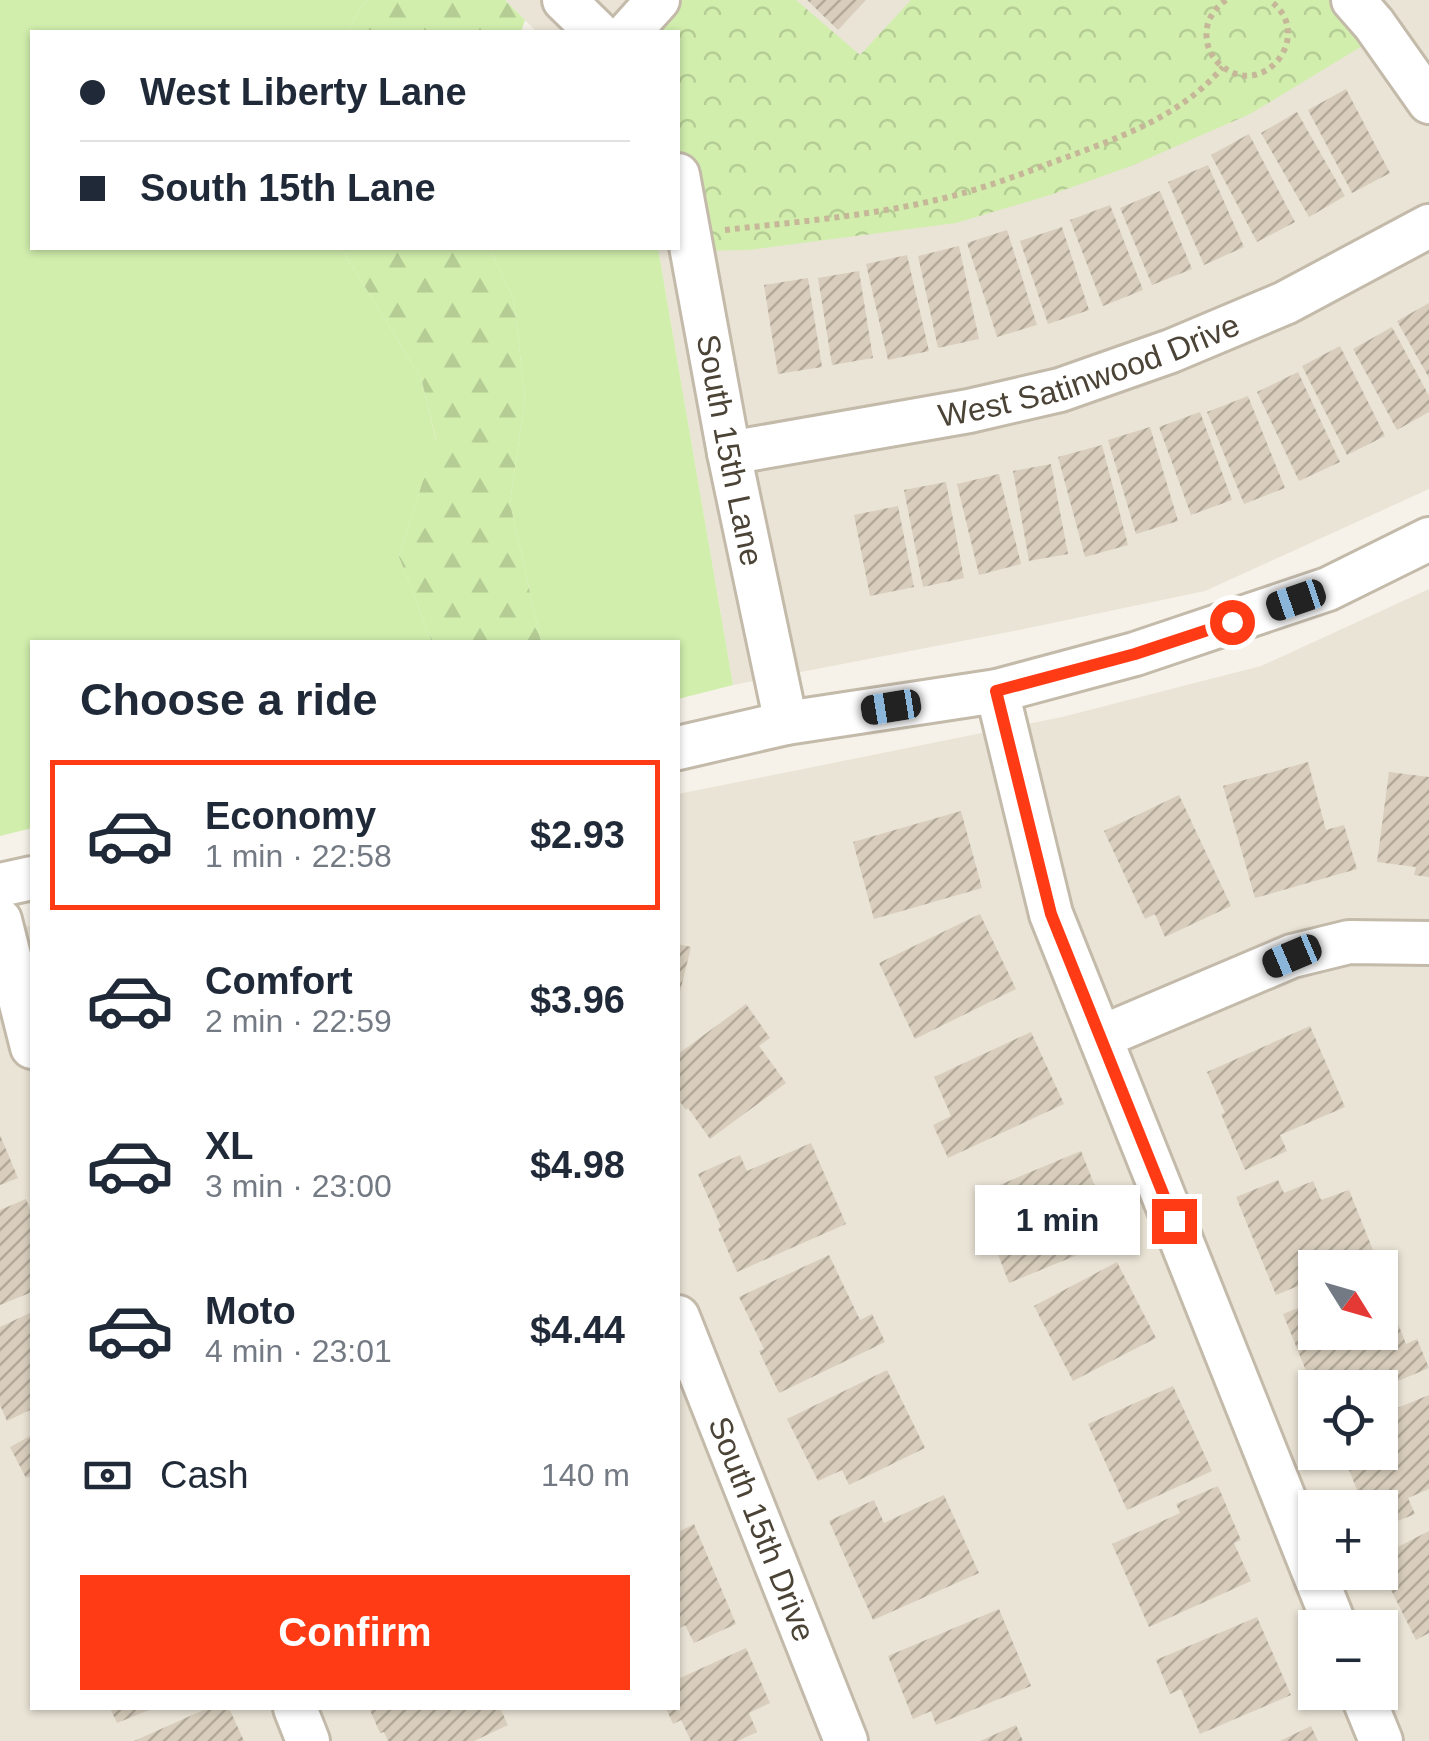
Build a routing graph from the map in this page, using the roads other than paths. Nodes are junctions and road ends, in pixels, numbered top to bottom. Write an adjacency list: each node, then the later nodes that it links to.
1 (564, 0): 4 (street)
2 (658, 0): 5 (street)
3 (1354, 0): 6 (street)
4 (594, 30)
5 (630, 30)
6 (1429, 102)
7 (680, 187): 9 (street, South 15th Lane)
8 (1429, 226): 9 (street, West Satinwood Drive)
9 (728, 452): 12 (street, South 15th Lane)
10 (1429, 539): 11 (street)
11 (996, 691): 12 (street); 18 (street)
12 (786, 724): 13 (street)
13 (680, 748)
14 (30, 878): 15 (street)
15 (0, 885)
16 (0, 920): 19 (street)
17 (1429, 943): 18 (street)
18 (1101, 1037): 21 (street)
19 (30, 1039)
20 (680, 1321): 25 (street, South 15th Drive)
21 (1329, 1610)
22 (296, 1710): 24 (street)
23 (1368, 1710): 26 (street)
24 (308, 1741)
25 (846, 1741)
26 (1380, 1741)

